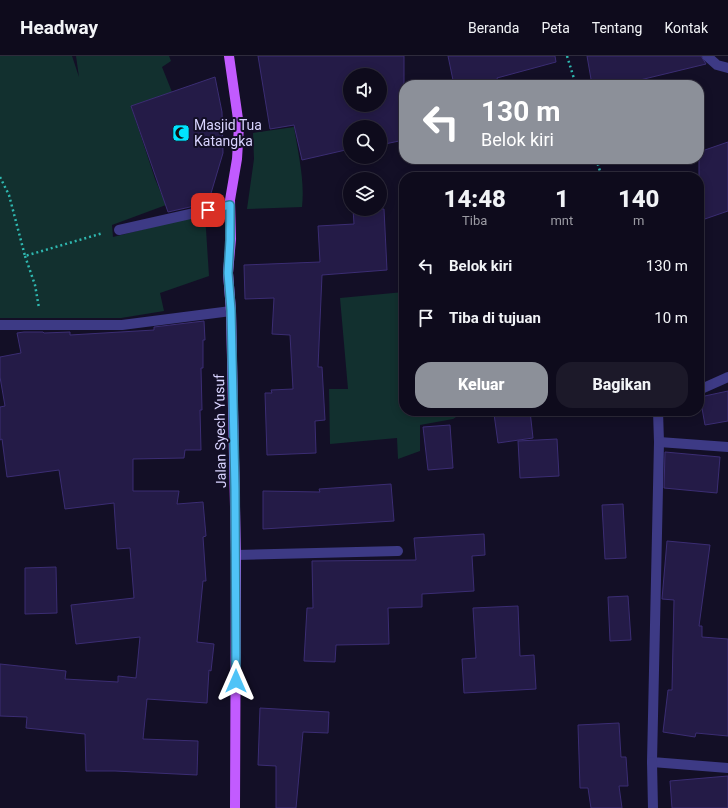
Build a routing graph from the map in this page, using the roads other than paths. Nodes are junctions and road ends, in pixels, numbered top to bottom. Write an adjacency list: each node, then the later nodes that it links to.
1 (229, 56): 4 (main road, Jalan Syech Yusuf)
2 (707, 56): 3 (street)
3 (728, 68)
4 (230, 205): 5 (street); 6 (main road, Jalan Syech Yusuf)
5 (119, 230)
6 (231, 310): 7 (street); 14 (main road, Jalan Syech Yusuf)
7 (0, 325)
8 (728, 377): 9 (street)
9 (704, 388)
10 (658, 416): 11 (street)
11 (658, 442): 12 (street); 15 (street)
12 (728, 447)
13 (398, 551): 14 (street)
14 (236, 554): 17 (main road, Jalan Syech Yusuf)
15 (652, 762): 16 (street); 18 (street)
16 (728, 768)
17 (235, 808)
18 (653, 808)

